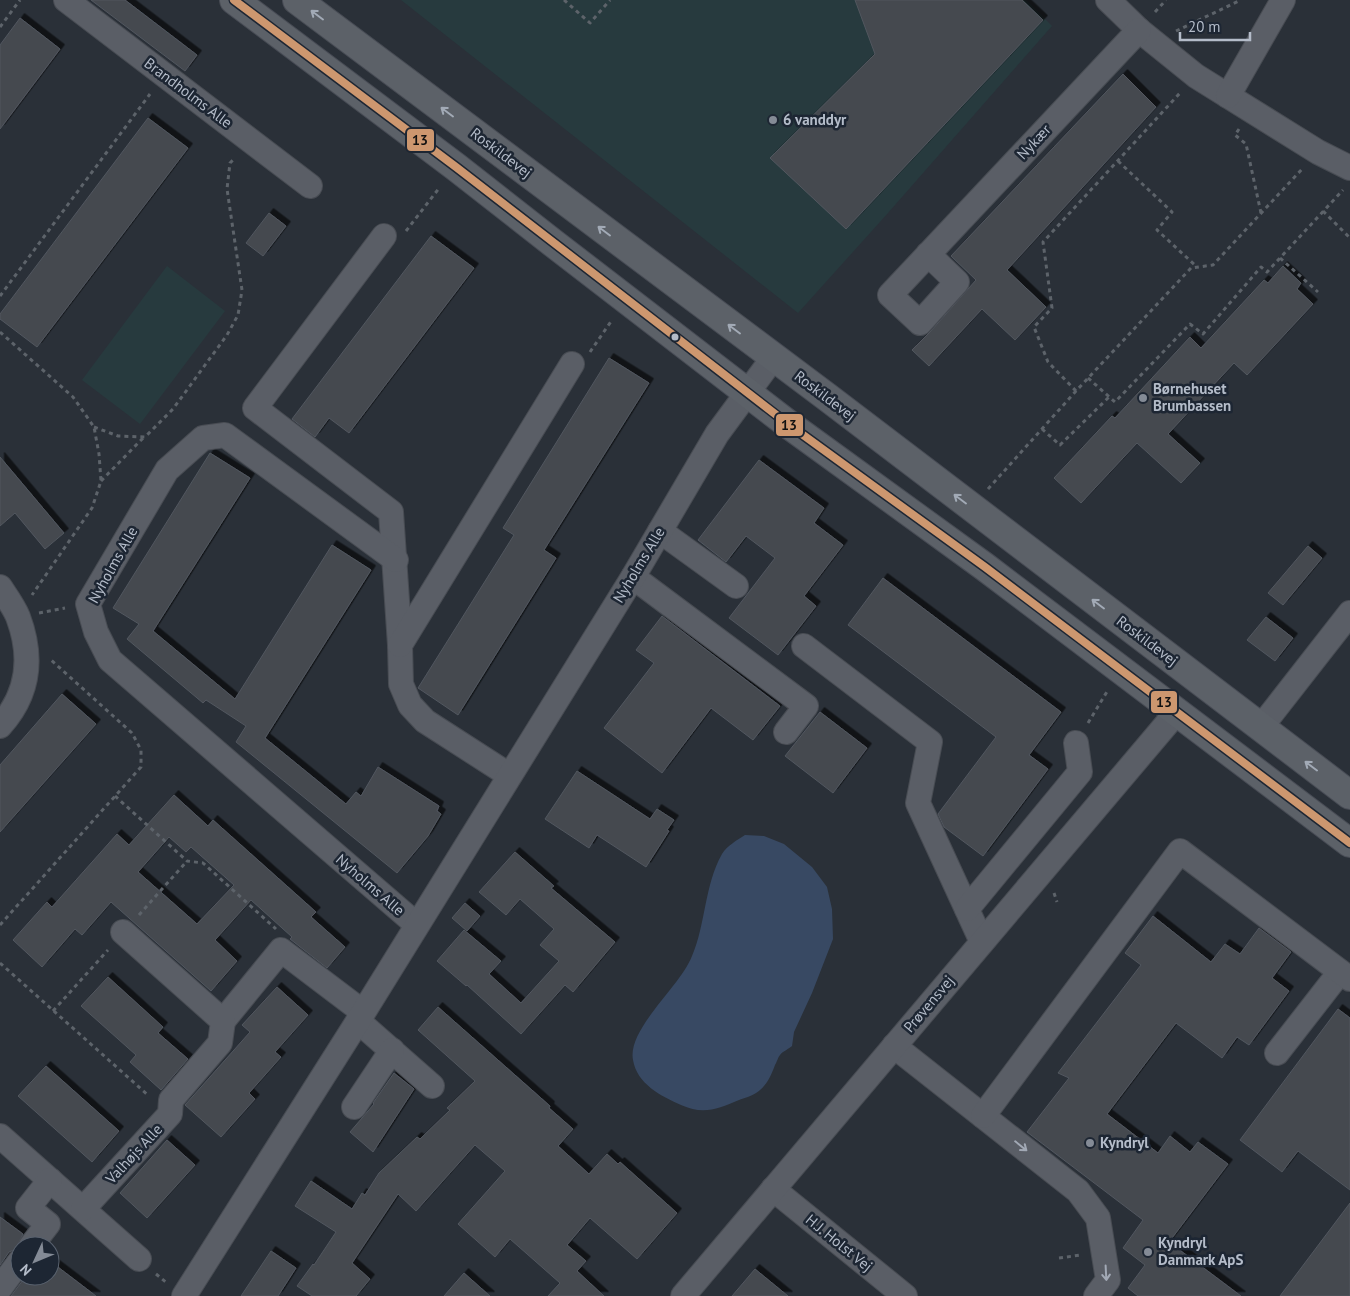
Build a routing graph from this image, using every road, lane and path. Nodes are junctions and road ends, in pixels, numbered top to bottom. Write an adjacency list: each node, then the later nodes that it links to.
1 (20, 0): 10 (path)
2 (66, 0): 12 (street, Brandholms Alle)
3 (234, 0): 19 (main road)
4 (297, 0): 33 (main road, Roskildevej, one-way to 4)
5 (564, 0): 6 (path)
6 (610, 0)
7 (1108, 0): 11 (street)
8 (1241, 0): 11 (path)
9 (1283, 0): 14 (street)
10 (0, 27)
11 (1146, 36): 13 (street); 26 (street, Nykær)
12 (164, 75): 16 (street, Brandholms Alle); 30 (path)
13 (1196, 76): 14 (street); 18 (path)
14 (1228, 96): 15 (street)
15 (1251, 110): 17 (street); 23 (path)
16 (249, 139): 21 (street, Brandholms Alle); 41 (path)
17 (1318, 152): 20 (street); 23 (path)
18 (1118, 160): 28 (path); 36 (path)
19 (456, 167): 24 (path); 31 (main road)
20 (1347, 179): 22 (path)
21 (310, 186)
22 (1323, 212): 25 (path); 27 (path)
23 (1261, 213): 28 (path)
24 (384, 236): 45 (street)
25 (1350, 238)
26 (928, 254)
27 (1280, 258): 29 (path); 38 (path)
28 (1197, 268): 35 (path)
29 (1318, 292)
30 (0, 296)
31 (626, 299): 34 (path); 37 (main road)
32 (0, 332): 39 (path)
33 (774, 358): 37 (street, Nyholms Alle); 43 (main road, Roskildevej, one-way to 33)
34 (572, 364): 52 (street)
35 (1088, 378): 36 (path); 38 (path)
36 (1076, 391): 40 (path)
37 (748, 392): 44 (street, Nyholms Alle); 55 (main road)
38 (1110, 397): 40 (path)
39 (94, 427): 41 (path); 42 (path)
40 (1042, 429): 43 (path)
41 (144, 437): 42 (path)
42 (101, 481): 51 (path)
43 (972, 508): 58 (main road, Roskildevej, one-way to 43)
44 (660, 531): 46 (street, Nyholms Alle); 47 (street)
45 (396, 560): 49 (street, Nyholms Alle); 52 (street)
46 (633, 577): 59 (street); 62 (street, Nyholms Alle)
47 (736, 586)
48 (0, 587): 51 (street)
49 (88, 604): 51 (path); 69 (street, Nyholms Alle)
50 (1350, 613): 58 (street)
51 (17, 616): 54 (street)
52 (400, 645): 62 (street)
53 (804, 646): 67 (street)
54 (27, 655): 57 (street); 65 (path)
55 (1120, 670): 56 (main road); 60 (path)
56 (1176, 713): 63 (street, Prøvensvej); 66 (main road)
57 (0, 726)
58 (1261, 727): 64 (main road, Roskildevej, one-way to 58)
59 (786, 732)
60 (1076, 743): 61 (street)
61 (1080, 772): 63 (street); 67 (street)
62 (509, 775): 69 (street, Nyholms Alle)
63 (1106, 795): 71 (street, Prøvensvej)
64 (1350, 795)
65 (115, 796): 68 (path); 72 (path)
66 (1350, 843)
67 (967, 909): 71 (street)
68 (0, 925)
69 (417, 925): 75 (street, Nyholms Alle)
70 (123, 932): 76 (street)
71 (982, 942): 77 (street, Prøvensvej)
72 (281, 950): 75 (street); 76 (street, Valhøjs Alle)
73 (0, 963): 82 (path)
74 (1345, 976): 79 (street); 83 (street)
75 (360, 1017): 78 (street); 92 (street, Nyholms Alle)
76 (224, 1021): 82 (street, Valhøjs Alle)
77 (894, 1046): 83 (street); 86 (street, Prøvensvej)
78 (392, 1050): 80 (street); 81 (street)
79 (1277, 1053)
80 (432, 1086)
81 (354, 1107)
82 (170, 1114): 87 (street, Valhøjs Alle)
83 (983, 1116): 95 (street, one-way to 95)
84 (2, 1142): 85 (street)
85 (50, 1180): 87 (street); 88 (street)
86 (773, 1189): 93 (street, Prøvensvej); 94 (street, H.J. Holst Vej)
87 (83, 1209): 89 (street)
88 (39, 1236)
89 (139, 1259): 92 (path)
90 (10, 1274): 91 (street)
91 (0, 1288)
92 (176, 1290)
93 (683, 1296)
94 (905, 1296)
95 (1096, 1296)

